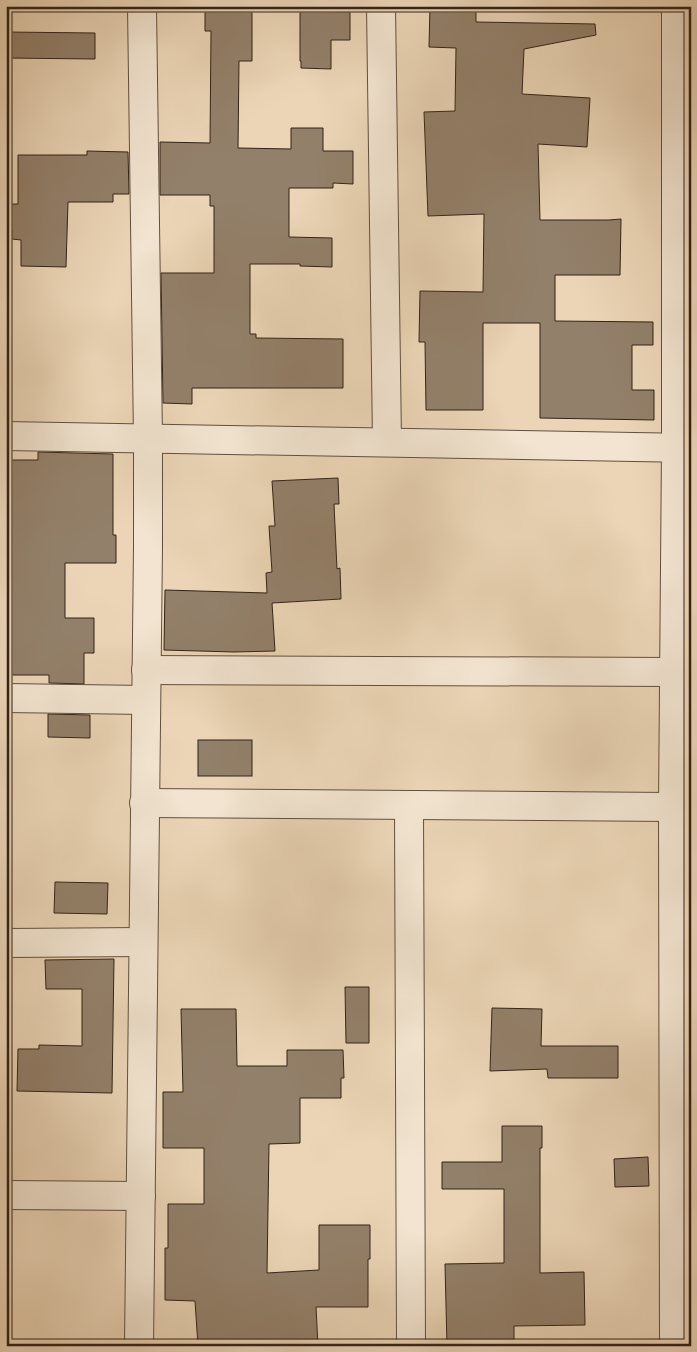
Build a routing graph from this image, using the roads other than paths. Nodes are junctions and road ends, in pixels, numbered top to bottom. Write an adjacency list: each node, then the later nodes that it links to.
1 (142, 6): 5 (street)
2 (381, 6): 6 (street)
3 (676, 6): 7 (street)
4 (6, 436): 5 (street)
5 (148, 439): 6 (street); 8 (street)
6 (386, 442): 7 (street)
7 (683, 447): 9 (street)
8 (146, 670): 9 (street); 11 (street)
9 (673, 672): 14 (street)
10 (6, 698): 11 (street)
11 (145, 700): 12 (street)
12 (144, 803): 13 (street); 15 (street)
13 (409, 806): 14 (street); 21 (street)
14 (673, 808): 17 (street)
15 (143, 942): 16 (street); 19 (street)
16 (6, 943)
17 (682, 1153): 22 (street)
18 (6, 1195): 19 (street)
19 (141, 1196): 20 (street)
20 (139, 1346)
21 (410, 1346)
22 (674, 1346)

